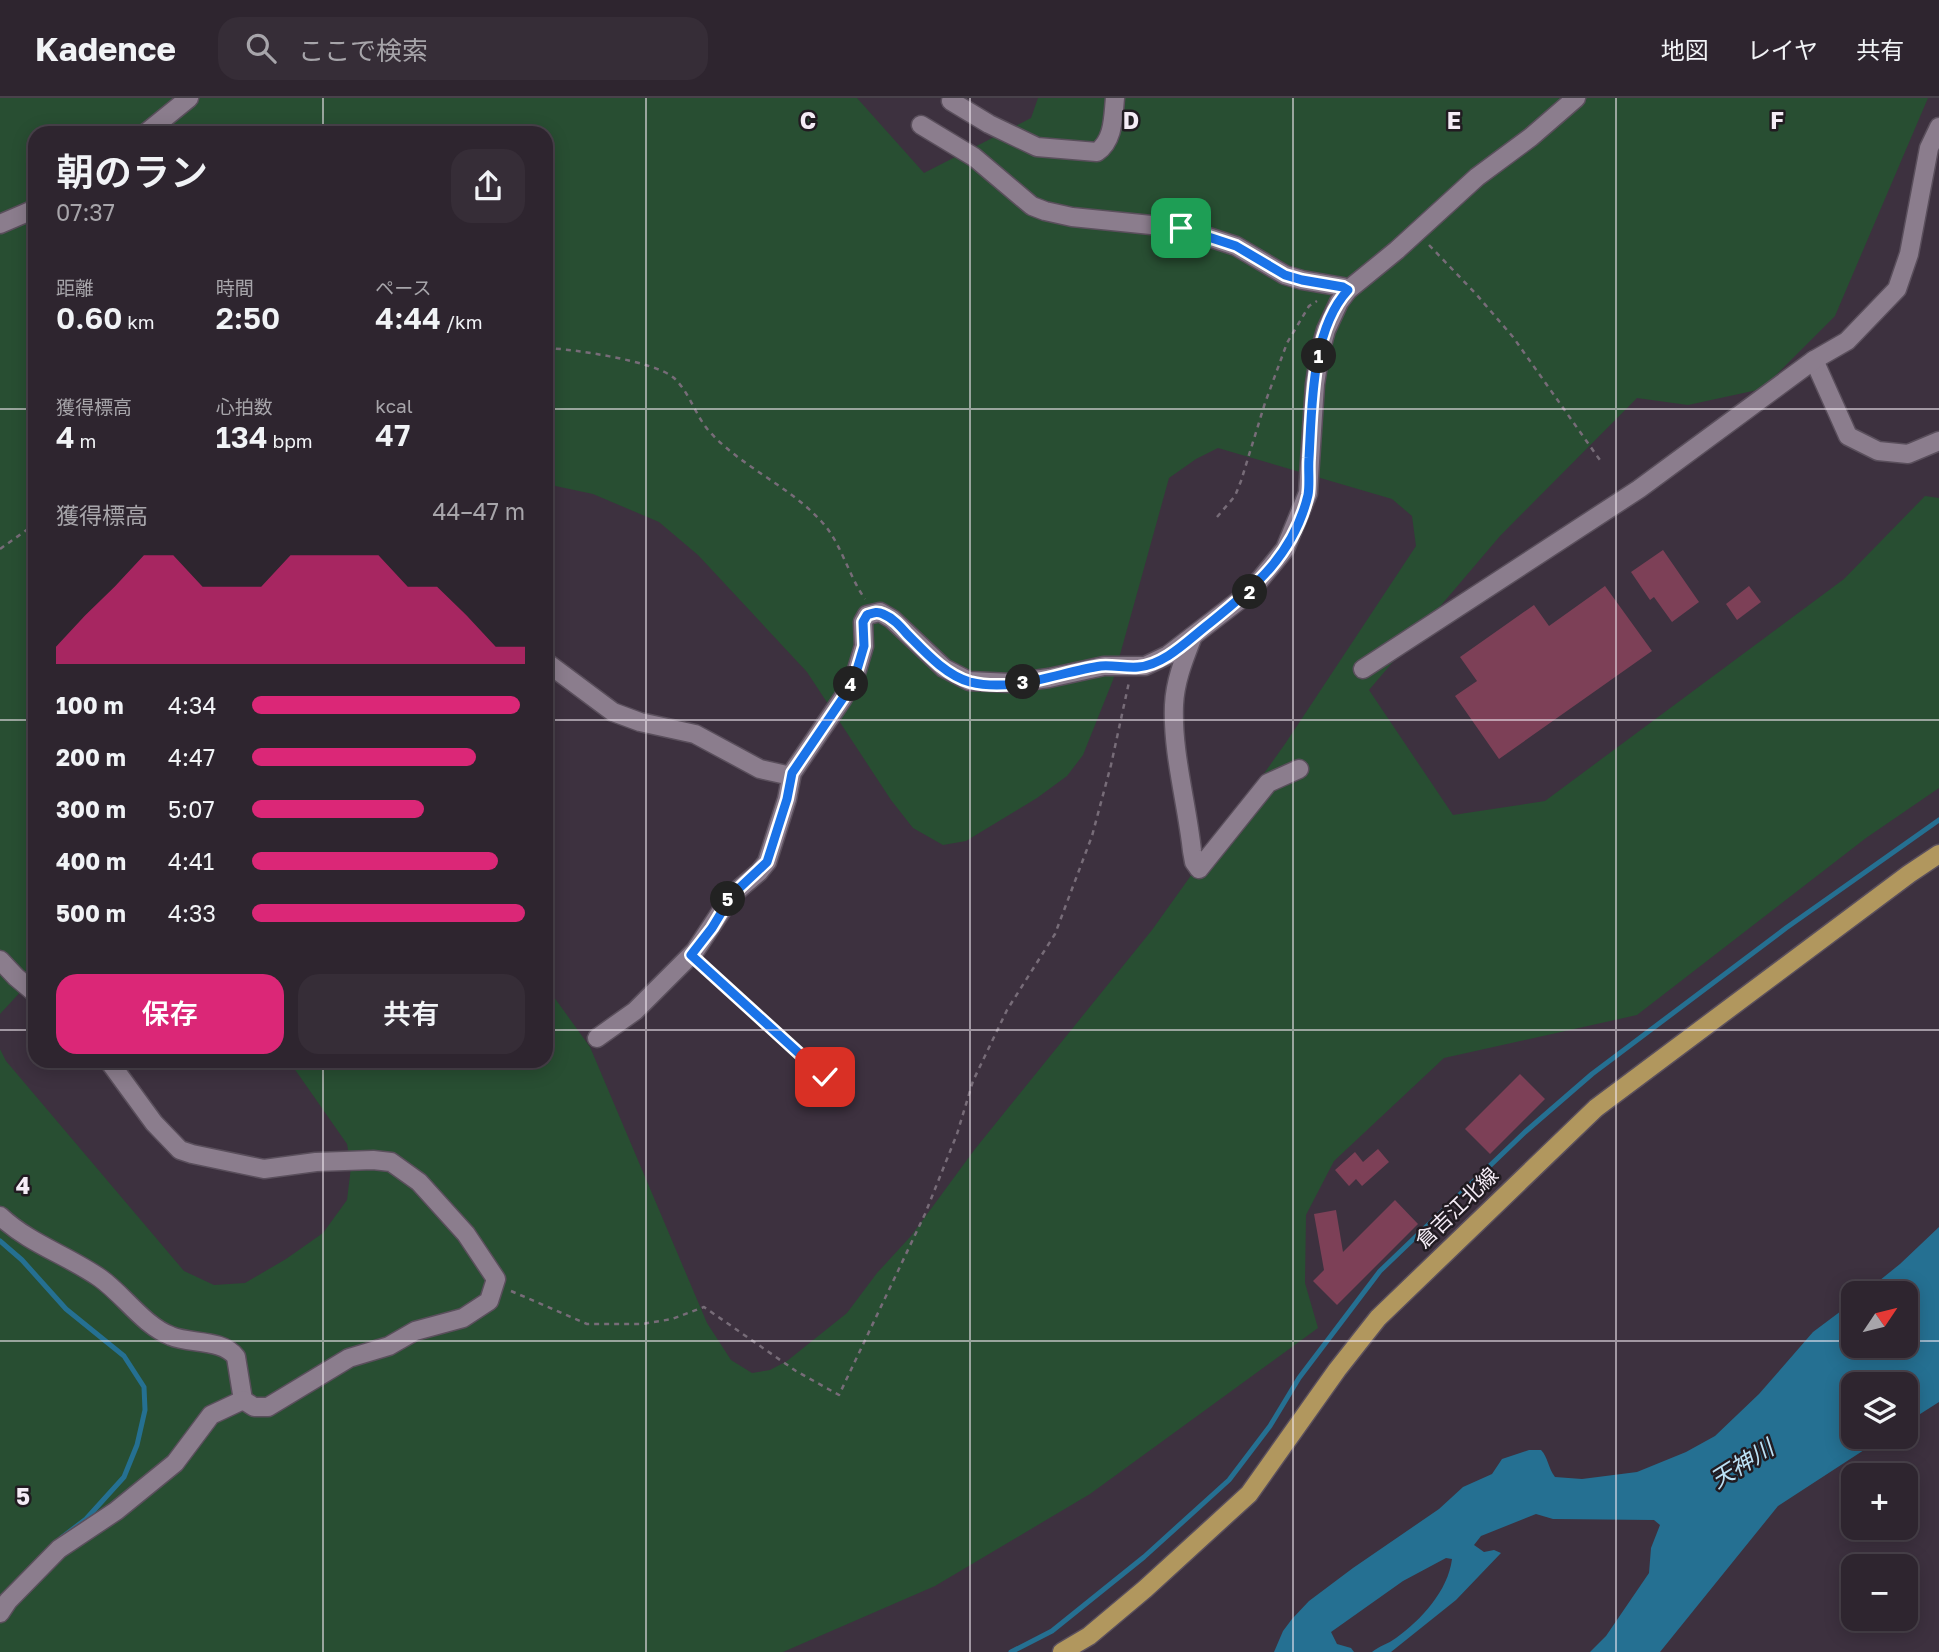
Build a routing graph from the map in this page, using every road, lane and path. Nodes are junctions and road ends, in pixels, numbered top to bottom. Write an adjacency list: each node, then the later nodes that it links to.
1 (189, 98): 6 (street)
2 (1115, 98): 4 (street)
3 (1576, 98): 10 (street)
4 (951, 101)
5 (922, 125): 11 (street)
6 (155, 126)
7 (1939, 127): 13 (street)
8 (28, 212): 9 (street)
9 (0, 224)
10 (1417, 232): 11 (street); 15 (path)
11 (1345, 288): 16 (path); 20 (street)
12 (553, 348): 19 (path)
13 (1814, 360): 14 (street); 22 (street)
14 (1939, 441)
15 (1602, 463)
16 (1217, 517)
17 (28, 529): 18 (path)
18 (0, 549)
19 (873, 612): 20 (street); 25 (street)
20 (1193, 636): 24 (street)
21 (553, 667): 25 (street)
22 (1363, 669)
23 (1132, 670): 34 (path)
24 (1299, 769)
25 (791, 776): 27 (street)
26 (1939, 854): 37 (main road, 倉吉江北線)
27 (691, 955): 30 (street); 32 (path)
28 (0, 960): 29 (street)
29 (28, 987)
30 (597, 1038)
31 (114, 1068): 34 (street)
32 (825, 1077)
33 (0, 1216): 35 (street)
34 (495, 1284): 35 (street)
35 (243, 1400): 36 (street)
36 (0, 1613)
37 (1062, 1652)

